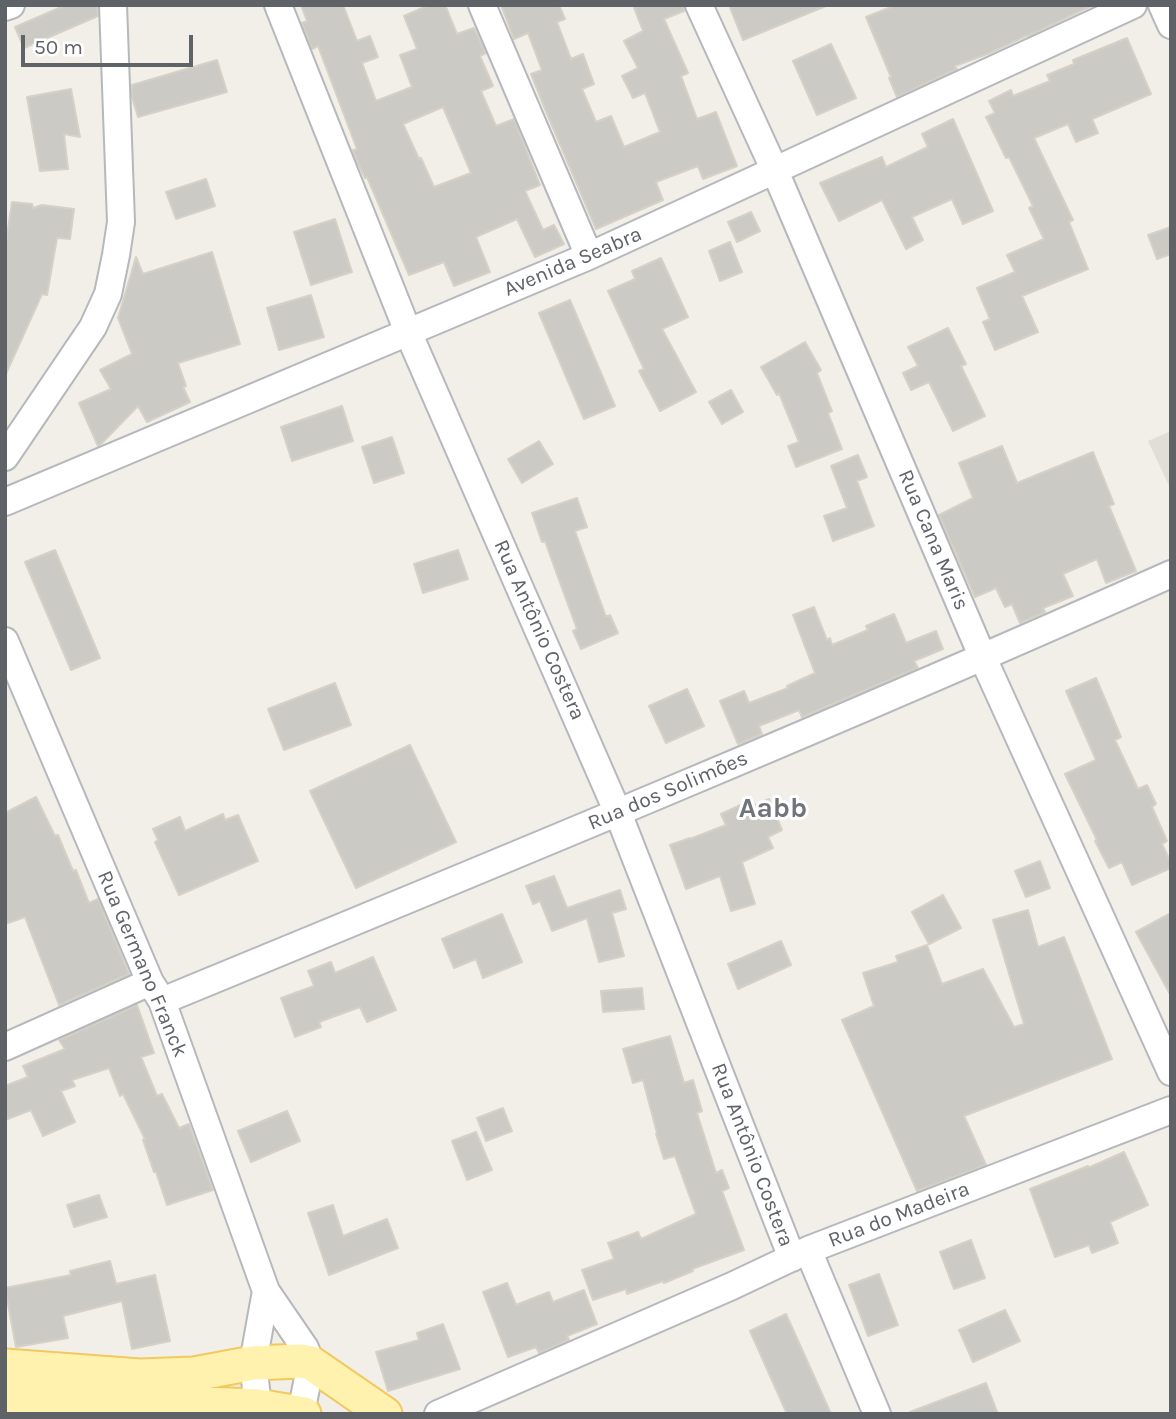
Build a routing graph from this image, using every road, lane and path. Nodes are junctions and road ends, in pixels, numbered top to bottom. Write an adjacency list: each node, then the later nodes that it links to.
1 (11, 5): 8 (street)
2 (113, 5): 13 (street)
3 (278, 5): 12 (street, Rua Antônio Costera)
4 (482, 5): 11 (street)
5 (699, 5): 10 (street, Rua Cana Maris)
6 (1133, 5): 10 (street, Avenida Seabra)
7 (1162, 5): 9 (street)
8 (5, 7)
9 (1171, 24)
10 (775, 171): 11 (street, Avenida Seabra); 17 (street, Rua Cana Maris)
11 (589, 256): 12 (street, Avenida Seabra)
12 (408, 332): 14 (street, Avenida Seabra); 18 (street, Rua Antônio Costera)
13 (5, 457)
14 (5, 502)
15 (1171, 574): 17 (street, Rua dos Solimões)
16 (5, 641): 19 (street, Rua Germano Franck)
17 (983, 658): 18 (street, Rua dos Solimões); 21 (street, Rua Cana Maris)
18 (618, 813): 19 (street, Rua dos Solimões); 23 (street, Rua Antônio Costera)
19 (156, 991): 20 (street, Rua dos Solimões); 24 (street, Rua Germano Franck)
20 (5, 1048)
21 (1171, 1072)
22 (1171, 1110): 23 (street, Rua do Madeira)
23 (800, 1254): 35 (street, Rua do Madeira); 36 (street, Rua Antônio Costera)
24 (266, 1291): 25 (street, Rua Germano Franck); 26 (street, Rua Germano Franck)
25 (253, 1363): 26 (main road); 29 (main road); 31 (street, Rua Germano Franck)
26 (311, 1363): 33 (street); 34 (main road, Rua Germano Franck)
27 (5, 1366): 28 (main road)
28 (77, 1371): 29 (main road); 32 (street)
29 (137, 1388): 31 (main road); 32 (main road)
30 (5, 1397): 32 (main road)
31 (258, 1406): 33 (main road)
32 (41, 1407)
33 (303, 1413)
34 (385, 1414)
35 (438, 1414)
36 (877, 1414)

